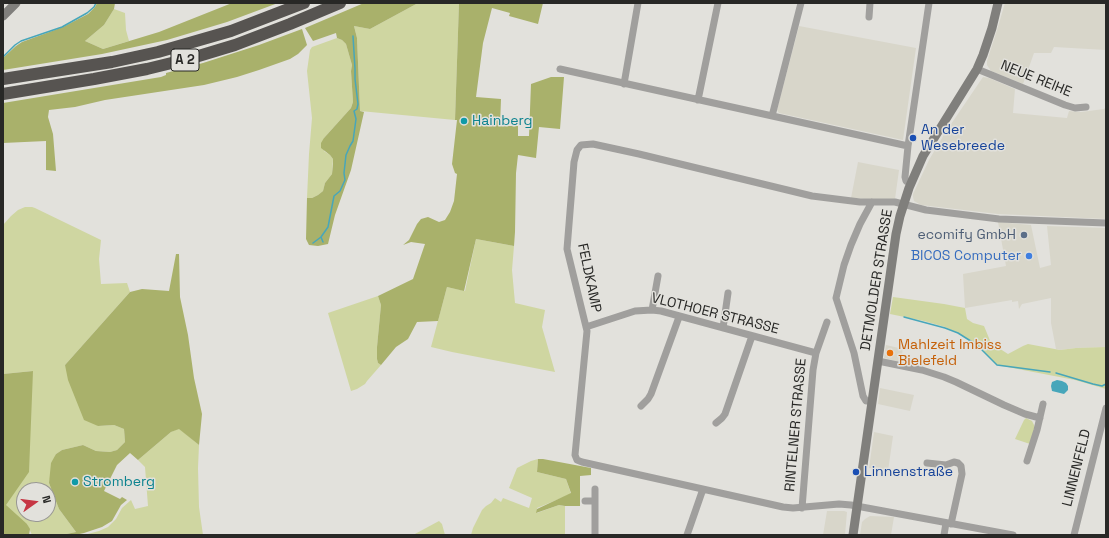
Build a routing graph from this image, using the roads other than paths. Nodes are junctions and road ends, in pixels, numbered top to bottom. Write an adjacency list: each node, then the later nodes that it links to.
1 (16, 3): 10 (street)
2 (304, 3): 14 (highway, A 2)
3 (340, 3): 16 (highway, A 2)
4 (638, 3): 15 (street)
5 (718, 3): 17 (street)
6 (800, 3): 19 (street)
7 (870, 3): 11 (street)
8 (928, 3): 20 (street)
9 (998, 3): 12 (street, DETMOLDER STRASSE)
10 (3, 16)
11 (869, 17)
12 (977, 69): 18 (street, NEUE REIHE); 21 (street, DETMOLDER STRASSE)
13 (560, 70): 15 (street)
14 (3, 79)
15 (624, 84): 17 (street)
16 (3, 94)
17 (698, 100): 19 (street)
18 (1086, 107)
19 (772, 116): 20 (street)
20 (908, 146): 21 (street)
21 (910, 183): 23 (street, DETMOLDER STRASSE)
22 (872, 202): 23 (street, FELDKAMP); 30 (street, FELDKAMP); 35 (street)
23 (903, 204): 24 (street, FELDKAMP); 34 (street, DETMOLDER STRASSE)
24 (1106, 223)
25 (658, 276): 27 (street)
26 (728, 293): 31 (street)
27 (652, 310): 28 (street, VLOTHOER STRASSE); 30 (street, VLOTHOER STRASSE)
28 (679, 317): 31 (street, VLOTHOER STRASSE); 37 (street)
29 (827, 322): 33 (street, RINTELNER STRASSE)
30 (586, 327): 44 (street, FELDKAMP)
31 (723, 328): 32 (street, VLOTHOER STRASSE)
32 (752, 336): 33 (street, VLOTHOER STRASSE); 40 (street)
33 (816, 352): 48 (street, RINTELNER STRASSE)
34 (878, 360): 35 (street, DETMOLDER STRASSE); 39 (street)
35 (872, 401): 47 (street, DETMOLDER STRASSE)
36 (1043, 404): 39 (street)
37 (641, 406)
38 (1106, 408): 55 (street, LINNENFELD)
39 (1040, 418): 41 (street)
40 (716, 423)
41 (1027, 461)
42 (927, 462): 49 (street)
43 (595, 489): 46 (street)
44 (703, 490): 48 (street, FELDKAMP); 51 (street)
45 (585, 501): 46 (street)
46 (595, 501): 50 (street)
47 (857, 506): 48 (street, FELDKAMP); 49 (street); 52 (street, DETMOLDER STRASSE)
48 (802, 508)
49 (949, 524): 53 (street); 54 (street)
50 (595, 535)
51 (686, 535)
52 (853, 535)
53 (944, 535)
54 (1013, 535)
55 (1074, 535)

